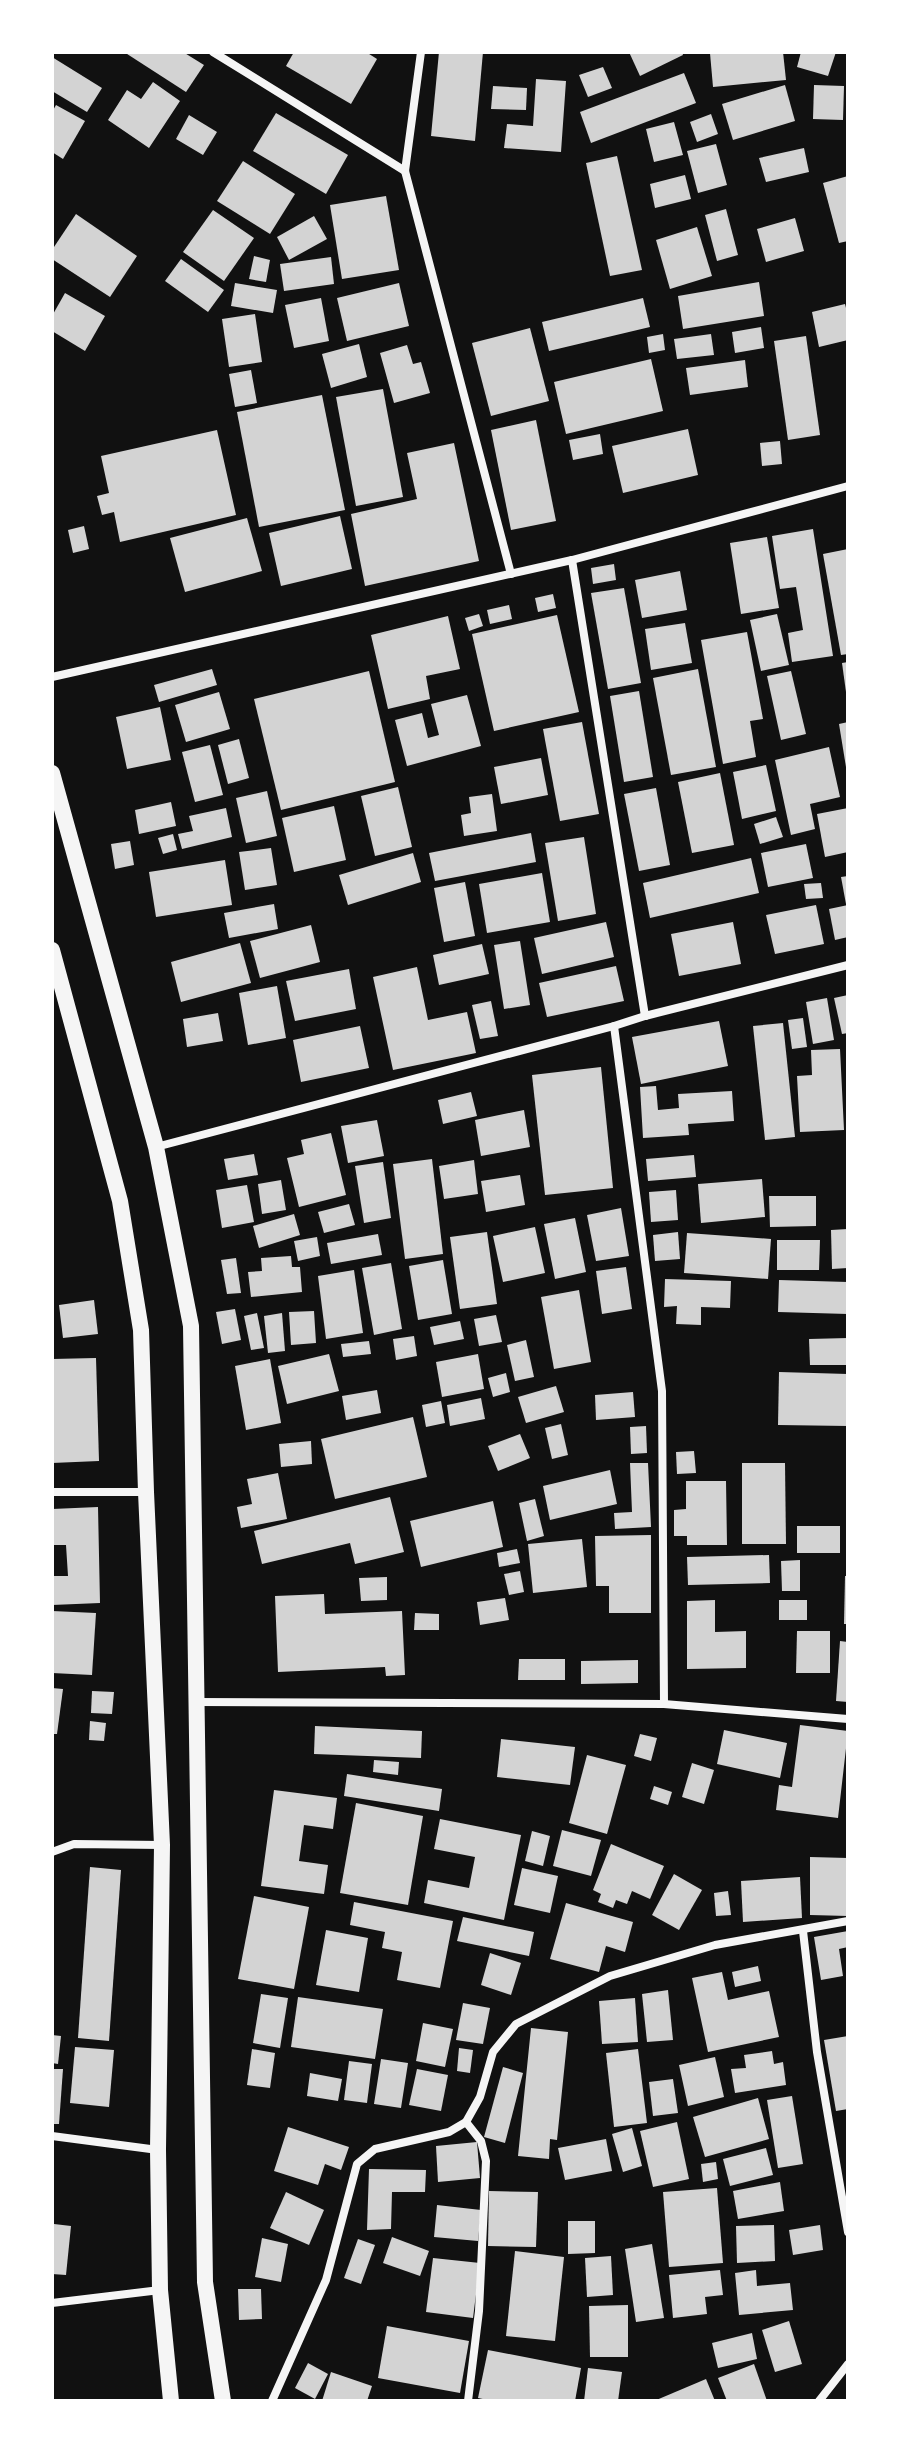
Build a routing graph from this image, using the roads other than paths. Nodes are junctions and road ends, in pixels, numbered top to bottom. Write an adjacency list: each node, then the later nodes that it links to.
1 (213, 52): 3 (street)
2 (421, 52): 3 (street)
3 (405, 171): 6 (street)
4 (848, 486): 5 (street)
5 (572, 560): 6 (street); 11 (street)
6 (511, 574): 7 (street)
7 (52, 677)
8 (52, 773): 13 (main road)
9 (52, 950): 15 (main road)
10 (848, 965): 11 (street)
11 (645, 1016): 12 (street)
12 (614, 1026): 13 (street); 17 (street)
13 (156, 1147): 16 (main road)
14 (52, 1492): 15 (street)
15 (146, 1492): 19 (main road)
16 (197, 1702): 17 (street); 31 (main road)
17 (664, 1704): 18 (street)
18 (848, 1719)
19 (162, 1845): 20 (street); 25 (main road)
20 (52, 1852)
21 (848, 1921): 22 (street)
22 (803, 1931): 23 (street); 26 (street)
23 (466, 2122): 32 (street); 33 (street)
24 (52, 2136): 25 (street)
25 (158, 2150): 27 (main road)
26 (848, 2232)
27 (160, 2290): 28 (street); 30 (main road)
28 (52, 2303)
29 (848, 2364): 34 (street)
30 (171, 2401)
31 (223, 2401)
32 (272, 2401)
33 (468, 2401)
34 (819, 2401)

